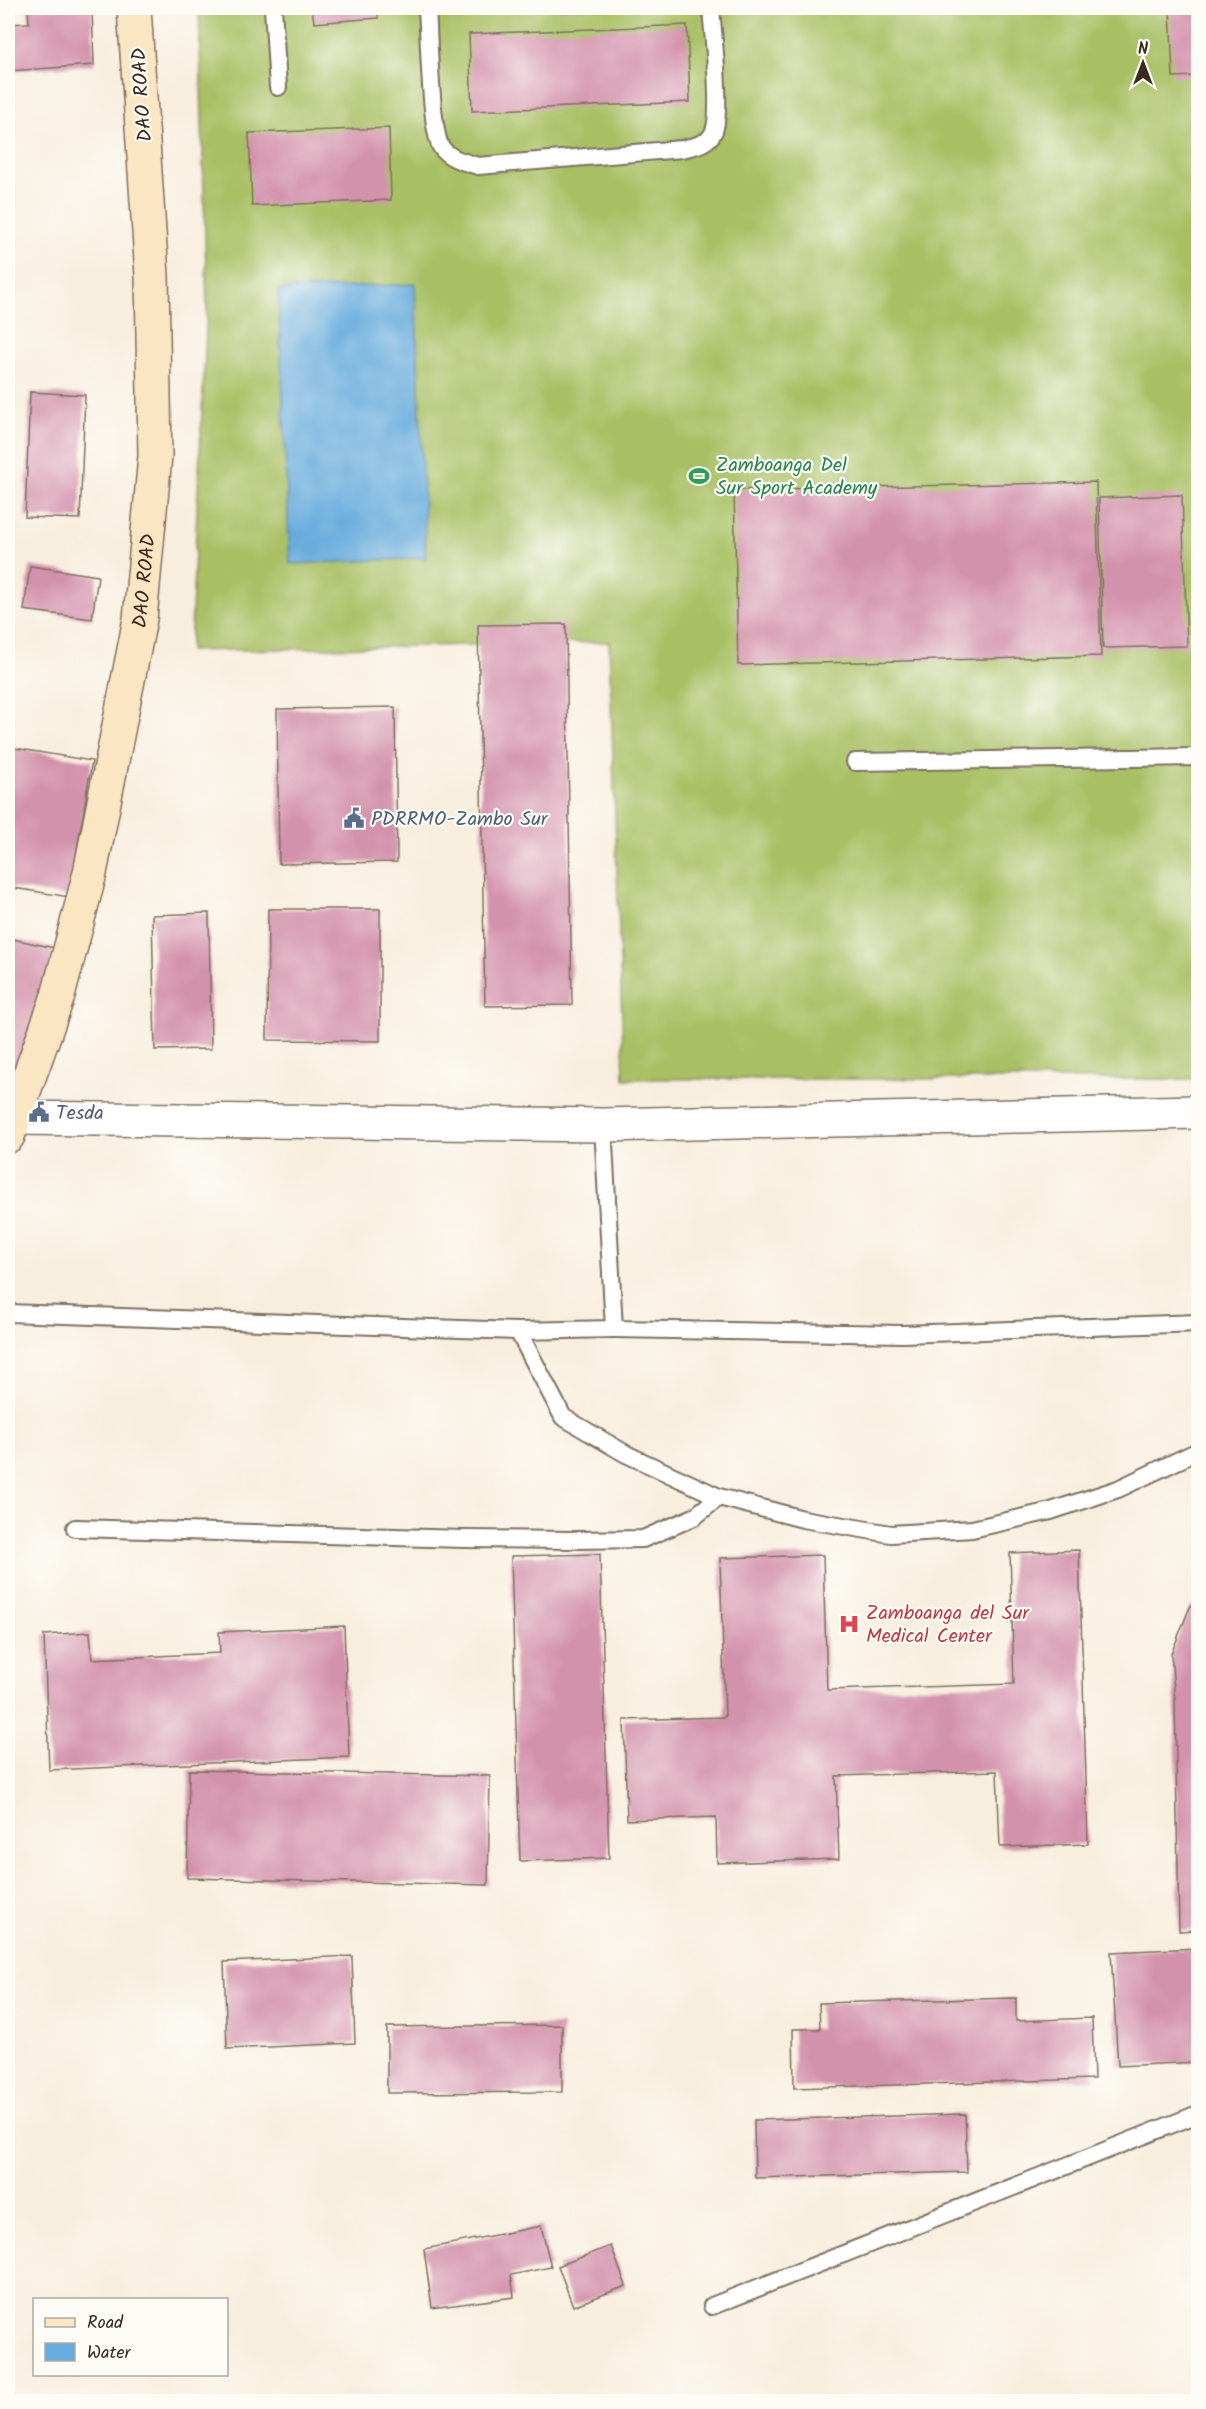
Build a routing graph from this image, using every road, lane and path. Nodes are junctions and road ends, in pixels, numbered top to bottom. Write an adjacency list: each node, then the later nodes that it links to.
1 (134, 8): 10 (street, DAO ROAD)
2 (273, 8): 5 (lane)
3 (428, 8): 4 (lane)
4 (711, 8)
5 (278, 87)
6 (1198, 757): 7 (lane)
7 (855, 762)
8 (1198, 1112): 9 (street)
9 (603, 1125): 10 (street); 13 (lane)
10 (11, 1127)
11 (8, 1313): 14 (lane)
12 (1198, 1323): 13 (lane)
13 (614, 1329): 14 (lane)
14 (518, 1331): 16 (lane)
15 (1198, 1451): 16 (lane)
16 (718, 1497): 17 (lane)
17 (75, 1528)
18 (1198, 2114): 19 (lane)
19 (712, 2306)

